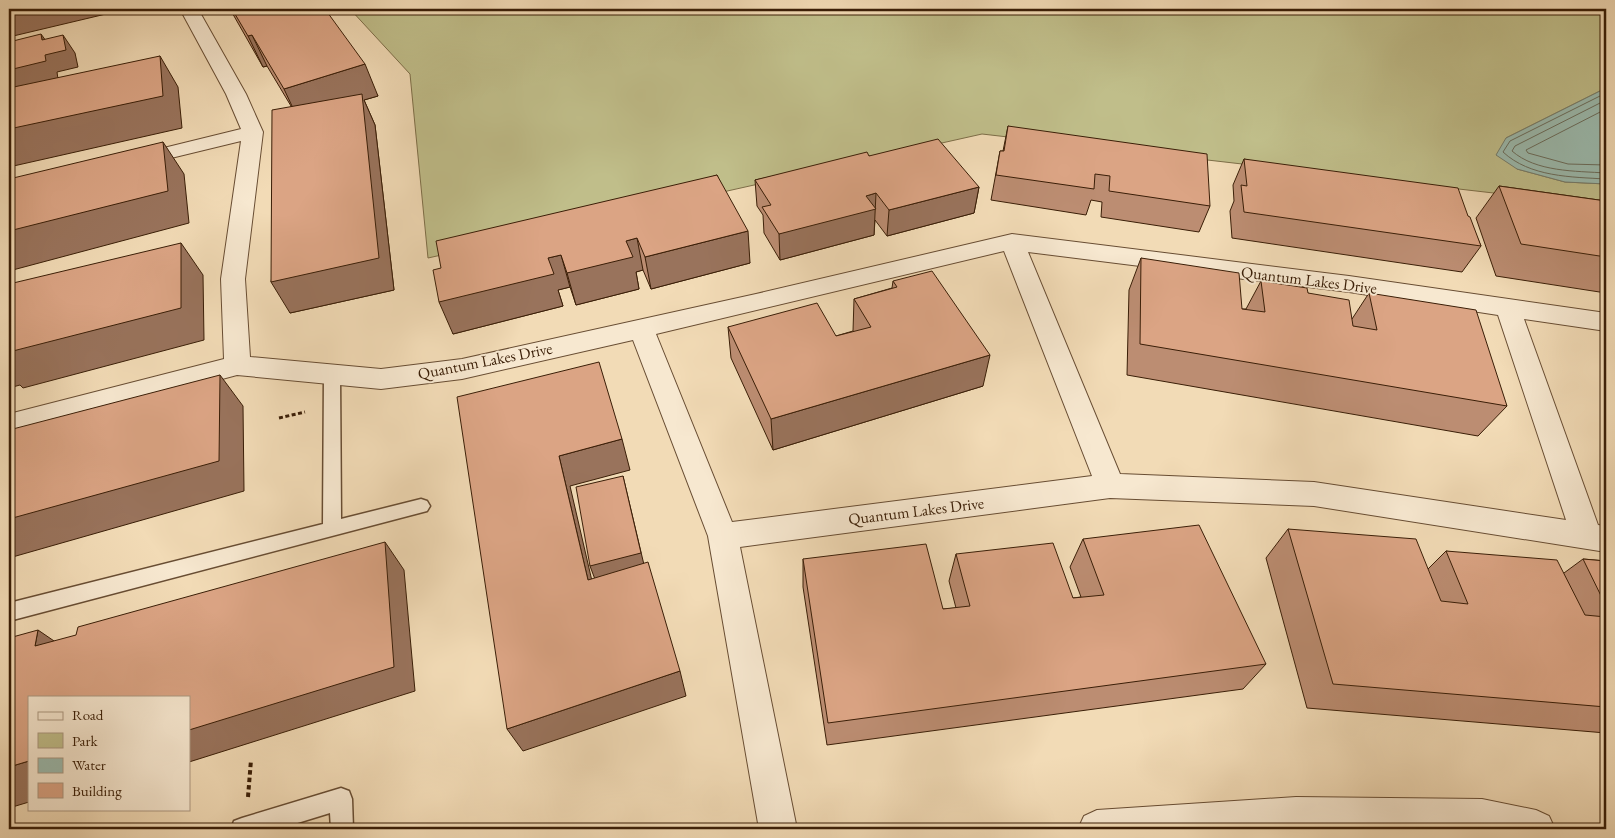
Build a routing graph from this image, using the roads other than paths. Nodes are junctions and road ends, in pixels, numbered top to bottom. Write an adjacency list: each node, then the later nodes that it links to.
1 (193, 10): 2 (street)
2 (252, 132): 3 (street); 8 (street)
3 (112, 166)
4 (1012, 242): 5 (street, Quantum Lakes Drive); 7 (street, Quantum Lakes Drive); 11 (street)
5 (1508, 308): 6 (street, Quantum Lakes Drive); 15 (street)
6 (1606, 322)
7 (641, 329): 9 (street, Quantum Lakes Drive); 14 (street)
8 (237, 365): 9 (street, Quantum Lakes Drive); 10 (street, Quantum Lakes Drive)
9 (332, 374): 13 (lane)
10 (9, 424)
11 (1110, 486): 14 (street, Quantum Lakes Drive); 15 (street, Quantum Lakes Drive)
12 (421, 506): 13 (lane)
13 (332, 529): 16 (lane)
14 (723, 536): 19 (street)
15 (1597, 538)
16 (9, 612)
17 (242, 829): 18 (lane)
18 (342, 829)
19 (778, 829)
20 (1097, 829): 21 (street)
21 (1536, 829)

